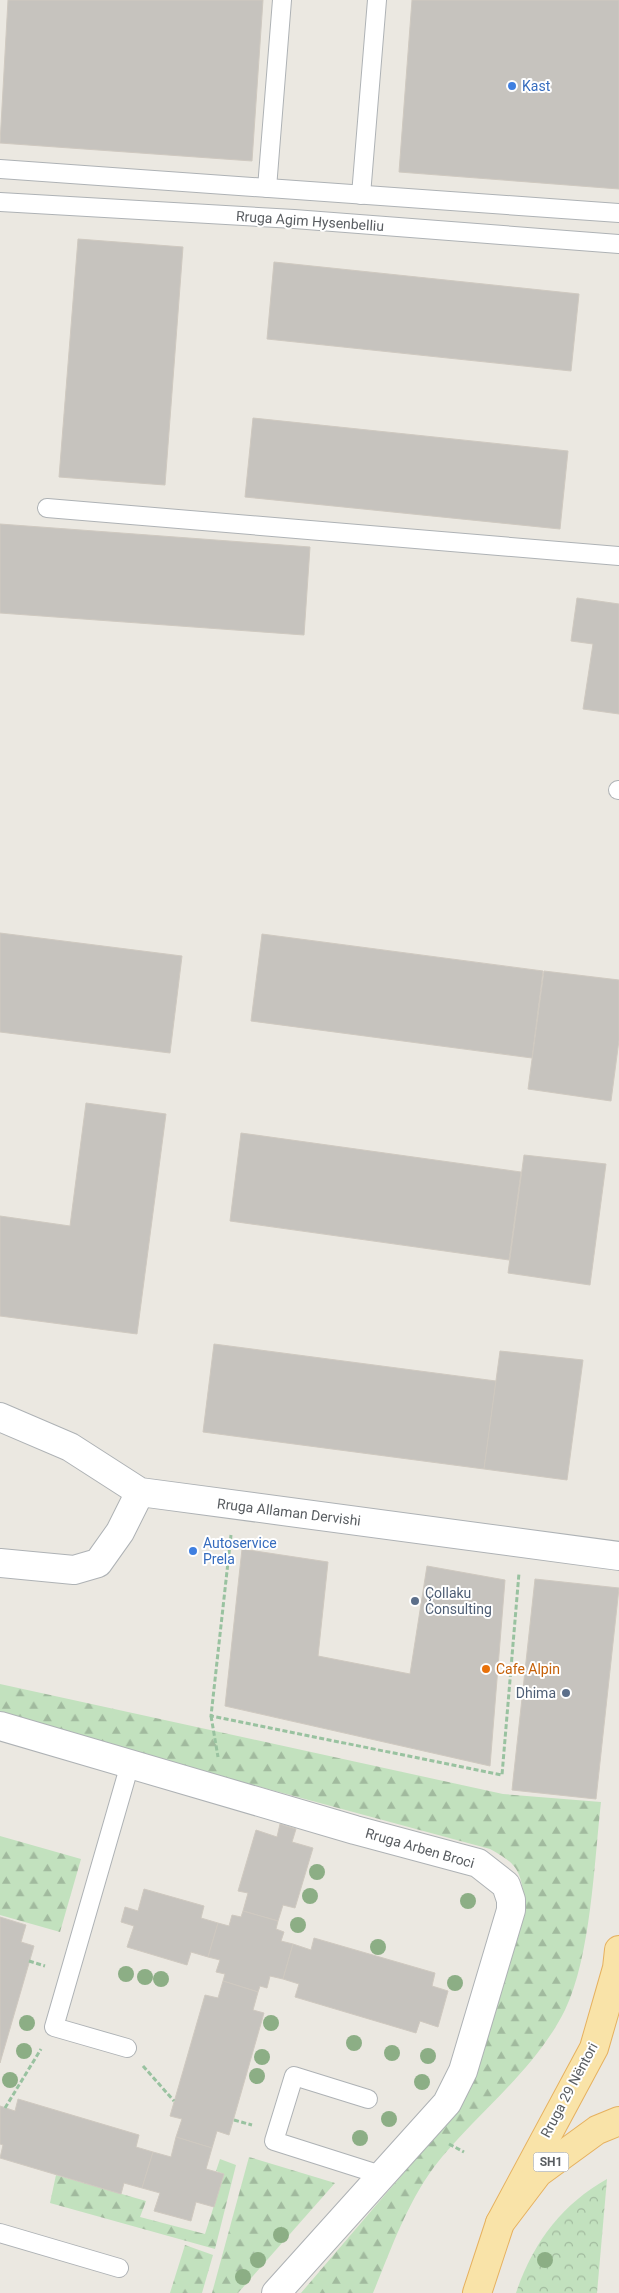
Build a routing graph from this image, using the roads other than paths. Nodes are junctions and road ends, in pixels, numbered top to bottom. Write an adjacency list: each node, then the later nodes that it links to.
1 (282, 0): 4 (lane)
2 (377, 0): 5 (lane)
3 (0, 169): 4 (lane)
4 (267, 188): 5 (lane)
5 (361, 195): 7 (lane)
6 (0, 202): 8 (lane, Rruga Agim Hysenbelliu)
7 (619, 213)
8 (619, 244)
9 (48, 508): 10 (lane)
10 (619, 556)
11 (0, 1417): 12 (street)
12 (140, 1492): 13 (street, Rruga Allaman Dervishi); 14 (street)
13 (619, 1556)
14 (0, 1564)
15 (0, 1726): 16 (street, Rruga Arben Broci)
16 (130, 1764): 18 (lane); 21 (street, Rruga Arben Broci)
17 (619, 1950): 22 (main road, Rruga 29 Nëntori)
18 (127, 2048)
19 (368, 2099): 21 (lane)
20 (619, 2121): 22 (main road, SH1)
21 (381, 2175): 25 (street, Rruga Arben Broci)
22 (500, 2223): 26 (main road, SH1)
23 (0, 2232): 24 (lane)
24 (120, 2268)
25 (276, 2293)
26 (477, 2293)

